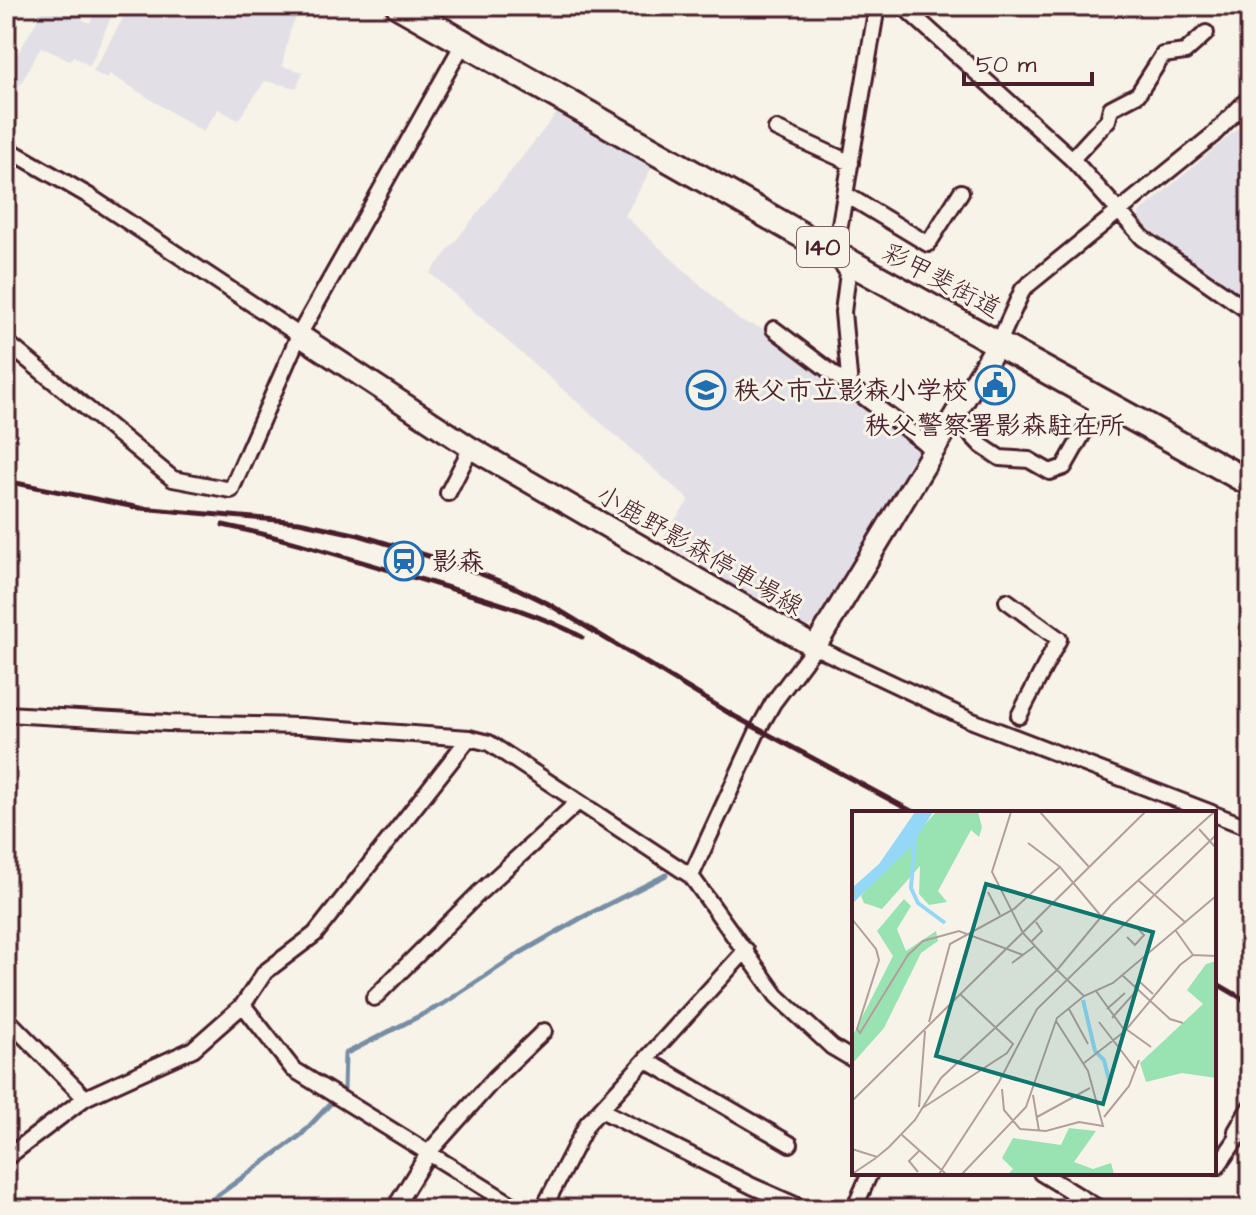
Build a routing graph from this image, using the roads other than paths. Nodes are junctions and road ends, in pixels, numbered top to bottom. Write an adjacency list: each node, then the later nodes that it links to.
1 (399, 6): 5 (highway, 彩甲斐街道 / 140)
2 (877, 6): 10 (street)
3 (903, 6): 9 (street)
4 (1206, 33): 9 (street)
5 (464, 42): 14 (highway, 彩甲斐街道 / 140); 17 (street)
6 (1250, 97): 13 (street)
7 (776, 129): 10 (street)
8 (6, 148): 17 (street)
9 (1072, 159): 13 (street)
10 (851, 163): 12 (street)
11 (961, 192): 12 (street)
12 (845, 194): 14 (street)
13 (1119, 211): 15 (street); 19 (street)
14 (835, 254): 19 (highway, 彩甲斐街道 / 140); 20 (street)
15 (1250, 312)
16 (774, 329): 20 (street)
17 (299, 335): 18 (street); 23 (main road, 小鹿野影森停車場線)
18 (6, 342)
19 (999, 342): 21 (highway, 彩甲斐街道 / 140); 22 (main road, 小鹿野影森停車場線)
20 (850, 387): 24 (street)
21 (1102, 400): 22 (street); 25 (highway, 彩甲斐街道 / 140)
22 (954, 417): 24 (main road, 小鹿野影森停車場線)
23 (471, 448): 26 (street); 28 (main road, 小鹿野影森停車場線)
24 (934, 450): 28 (main road, 小鹿野影森停車場線)
25 (1250, 483)
26 (448, 493)
27 (1007, 601): 30 (street)
28 (815, 647): 33 (street); 36 (street)
29 (6, 714): 31 (street)
30 (1019, 716)
31 (469, 738): 32 (street); 39 (street)
32 (578, 802): 36 (street); 38 (street)
33 (1208, 811)
34 (1216, 814): 35 (street)
35 (1250, 828)
36 (691, 876): 37 (street)
37 (746, 950): 42 (street); 43 (street)
38 (374, 998)
39 (243, 1005): 44 (street); 48 (street)
40 (6, 1018): 44 (street)
41 (544, 1031): 48 (street)
42 (852, 1059)
43 (646, 1060): 46 (street); 47 (street)
44 (85, 1098): 49 (street)
45 (1250, 1107): 50 (street)
46 (601, 1110): 56 (street); 57 (street)
47 (790, 1144)
48 (429, 1152): 54 (street); 55 (street)
49 (6, 1158)
50 (1216, 1166)
51 (869, 1175): 53 (street)
52 (1044, 1175): 58 (street)
53 (859, 1207)
54 (394, 1209)
55 (519, 1209)
56 (543, 1209)
57 (804, 1209)
58 (1100, 1209)

